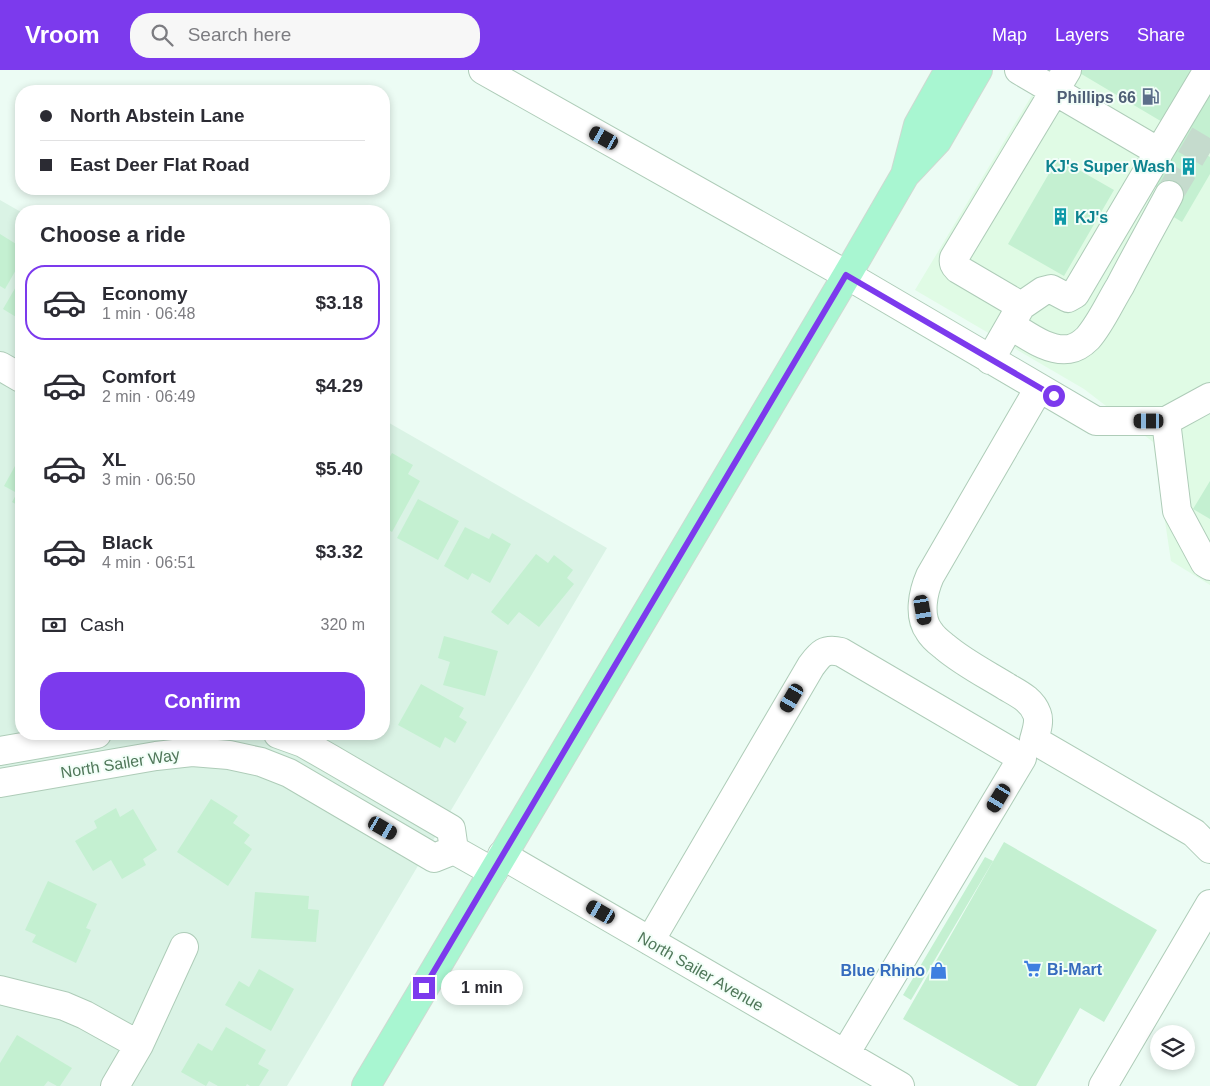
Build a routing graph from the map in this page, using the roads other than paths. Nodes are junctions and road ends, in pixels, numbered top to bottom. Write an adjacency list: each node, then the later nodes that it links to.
1 (483, 70): 10 (street)
2 (949, 70): 8 (main road)
3 (978, 70): 8 (main road)
4 (1019, 70): 6 (street)
5 (1208, 70): 7 (street)
6 (1061, 81): 7 (street); 11 (street)
7 (1159, 152): 11 (street)
8 (905, 175): 10 (main road)
9 (1169, 195): 11 (street)
10 (846, 275): 12 (street); 26 (main road)
11 (1015, 316): 12 (street)
12 (990, 360): 15 (street)
13 (0, 366): 14 (street)
14 (15, 375)
15 (1039, 388): 17 (street); 21 (street)
16 (1210, 397): 17 (street)
17 (1166, 421): 18 (street)
18 (1210, 566)
19 (63, 740): 22 (street, North Sailer Way)
20 (294, 740): 25 (street)
21 (1028, 749): 24 (street); 28 (street); 32 (street)
22 (0, 751)
23 (0, 784): 25 (street, North Sailer Way)
24 (1210, 849)
25 (454, 850): 26 (street)
26 (497, 864): 28 (street, North Sailer Avenue); 34 (main road)
27 (1210, 904): 36 (street)
28 (650, 941): 32 (street, North Sailer Avenue)
29 (184, 947): 31 (street)
30 (0, 990): 31 (street)
31 (138, 1045): 33 (street)
32 (845, 1054): 35 (street, North Sailer Avenue)
33 (115, 1086)
34 (366, 1086)
35 (900, 1086)
36 (1103, 1086)

